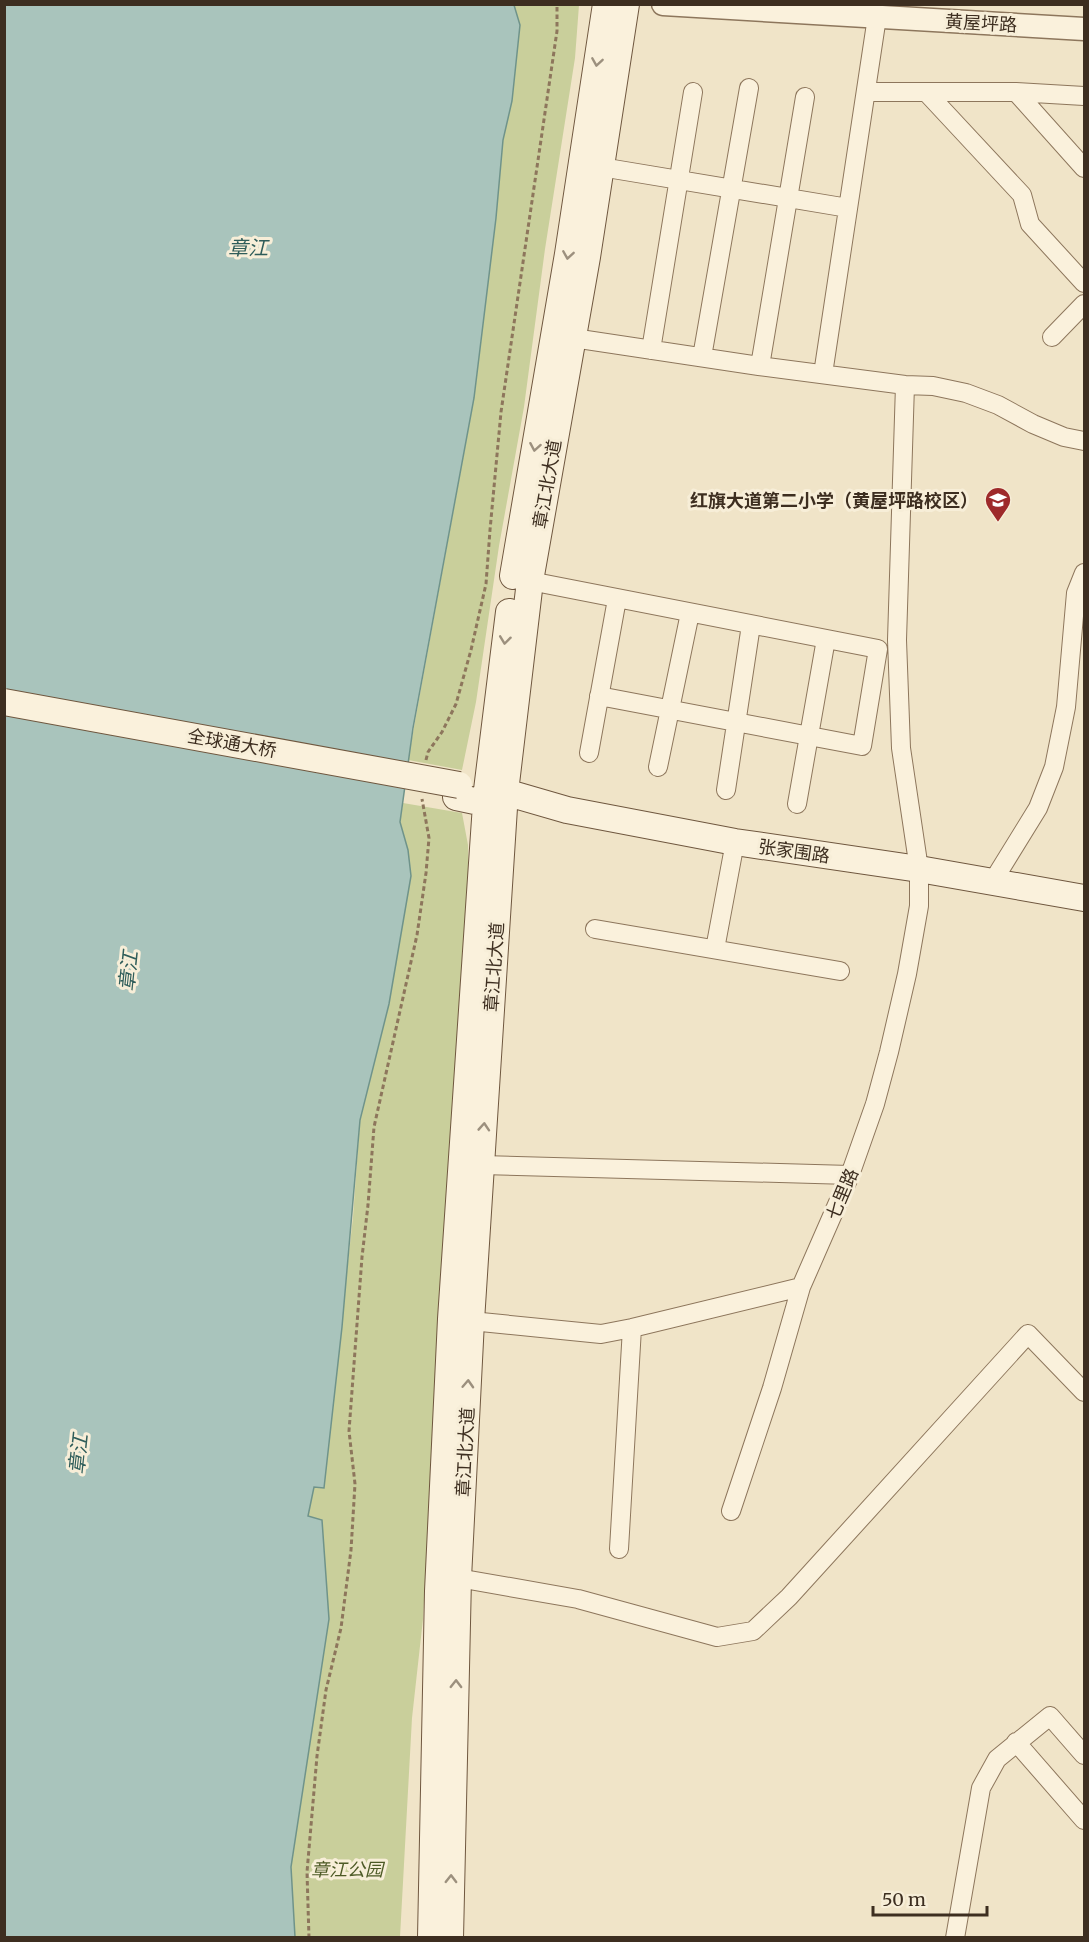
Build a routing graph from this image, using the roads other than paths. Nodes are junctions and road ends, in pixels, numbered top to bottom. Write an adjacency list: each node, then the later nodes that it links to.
1 (606, 4): 45 (main road, 章江北大道, one-way to 45)
2 (626, 4): 13 (main road, 章江北大道)
3 (663, 4): 4 (street, 黄屋坪路)
4 (877, 17): 5 (street, 黄屋坪路); 8 (street)
5 (1084, 29)
6 (749, 88): 16 (street)
7 (693, 92): 15 (street)
8 (866, 92): 10 (street); 18 (street)
9 (1016, 92): 10 (street); 11 (street); 14 (street)
10 (927, 93): 19 (street)
11 (1084, 96)
12 (805, 97): 17 (street)
13 (601, 167): 15 (street); 22 (main road, 章江北大道)
14 (1084, 168)
15 (679, 180): 16 (street); 23 (street)
16 (732, 188): 17 (street); 24 (street)
17 (788, 198): 18 (street); 25 (street)
18 (848, 208): 26 (street)
19 (1084, 283)
20 (1084, 304): 21 (street)
21 (1052, 337)
22 (573, 338): 23 (street); 30 (main road, 章江北大道)
23 (651, 350): 24 (street)
24 (702, 357): 25 (street)
25 (760, 366): 26 (street)
26 (823, 374): 27 (street)
27 (905, 385): 28 (street); 48 (street, 七里路)
28 (1084, 441)
29 (1084, 573): 49 (street)
30 (530, 581): 31 (street); 45 (main road, 章江北大道)
31 (617, 599): 32 (street); 35 (street)
32 (690, 613): 33 (street); 37 (street)
33 (751, 625): 34 (street); 39 (street)
34 (826, 639): 40 (street); 40 (street)
35 (600, 696): 37 (street); 41 (street)
36 (4, 702): 44 (main road, 全球通大桥, bridge)
37 (670, 710): 39 (street); 42 (street)
38 (4, 718): 44 (main road, 全球通大桥)
39 (737, 721): 40 (street); 43 (street)
40 (809, 736): 46 (street)
41 (589, 753)
42 (658, 767)
43 (726, 790)
44 (458, 791): 45 (main road, 张家围路)
45 (496, 798): 47 (main road, 张家围路); 54 (main road, 章江北大道, one-way to 45); 66 (main road, 章江北大道)
46 (797, 804)
47 (735, 842): 48 (main road, 张家围路); 52 (street)
48 (919, 869): 49 (main road, 张家围路); 55 (street, 七里路)
49 (993, 881): 50 (main road, 张家围路)
50 (1084, 898)
51 (595, 928): 52 (street)
52 (715, 950): 53 (street)
53 (840, 971)
54 (481, 1165): 55 (street); 57 (main road, 章江北大道)
55 (850, 1175): 56 (street, 七里路)
56 (801, 1287): 58 (street); 60 (street, 七里路)
57 (471, 1321): 58 (street); 62 (main road, 章江北大道, one-way to 57)
58 (632, 1328): 61 (street)
59 (1084, 1392): 62 (street)
60 (731, 1511)
61 (619, 1549)
62 (458, 1578): 67 (main road, 章江北大道, one-way to 62)
63 (1016, 1742): 64 (street); 65 (street); 68 (street)
64 (1084, 1755)
65 (1084, 1820)
66 (431, 1938)
67 (450, 1938)
68 (955, 1938)

